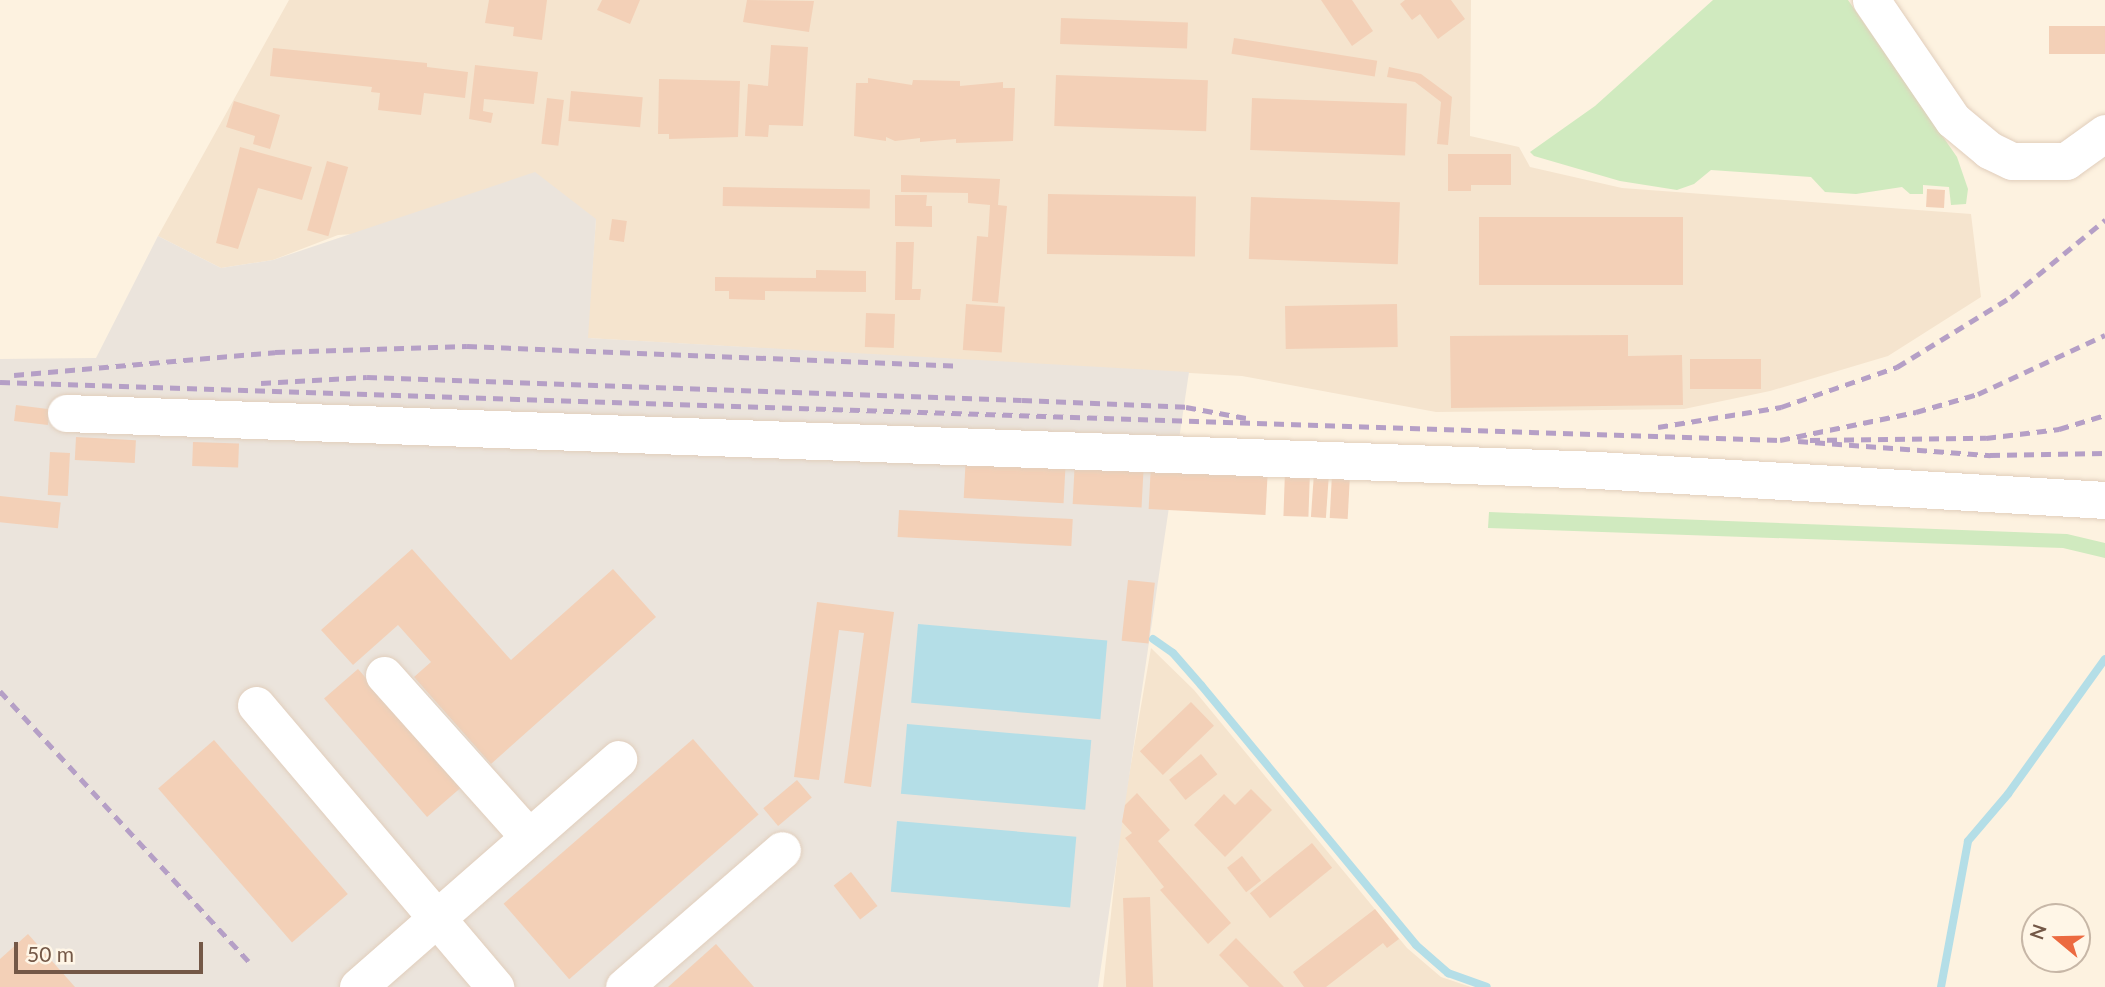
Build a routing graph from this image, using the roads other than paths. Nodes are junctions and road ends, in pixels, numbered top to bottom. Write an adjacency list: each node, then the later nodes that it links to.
1 (1871, 0): 2 (street)
2 (2105, 133)
3 (66, 414): 4 (street)
4 (2105, 500)
5 (384, 675): 8 (street)
6 (256, 705): 10 (street)
7 (618, 759): 8 (street)
8 (529, 837): 10 (street)
9 (782, 850): 13 (street)
10 (434, 920): 11 (street); 12 (street)
11 (358, 987)
12 (495, 987)
13 (624, 987)

